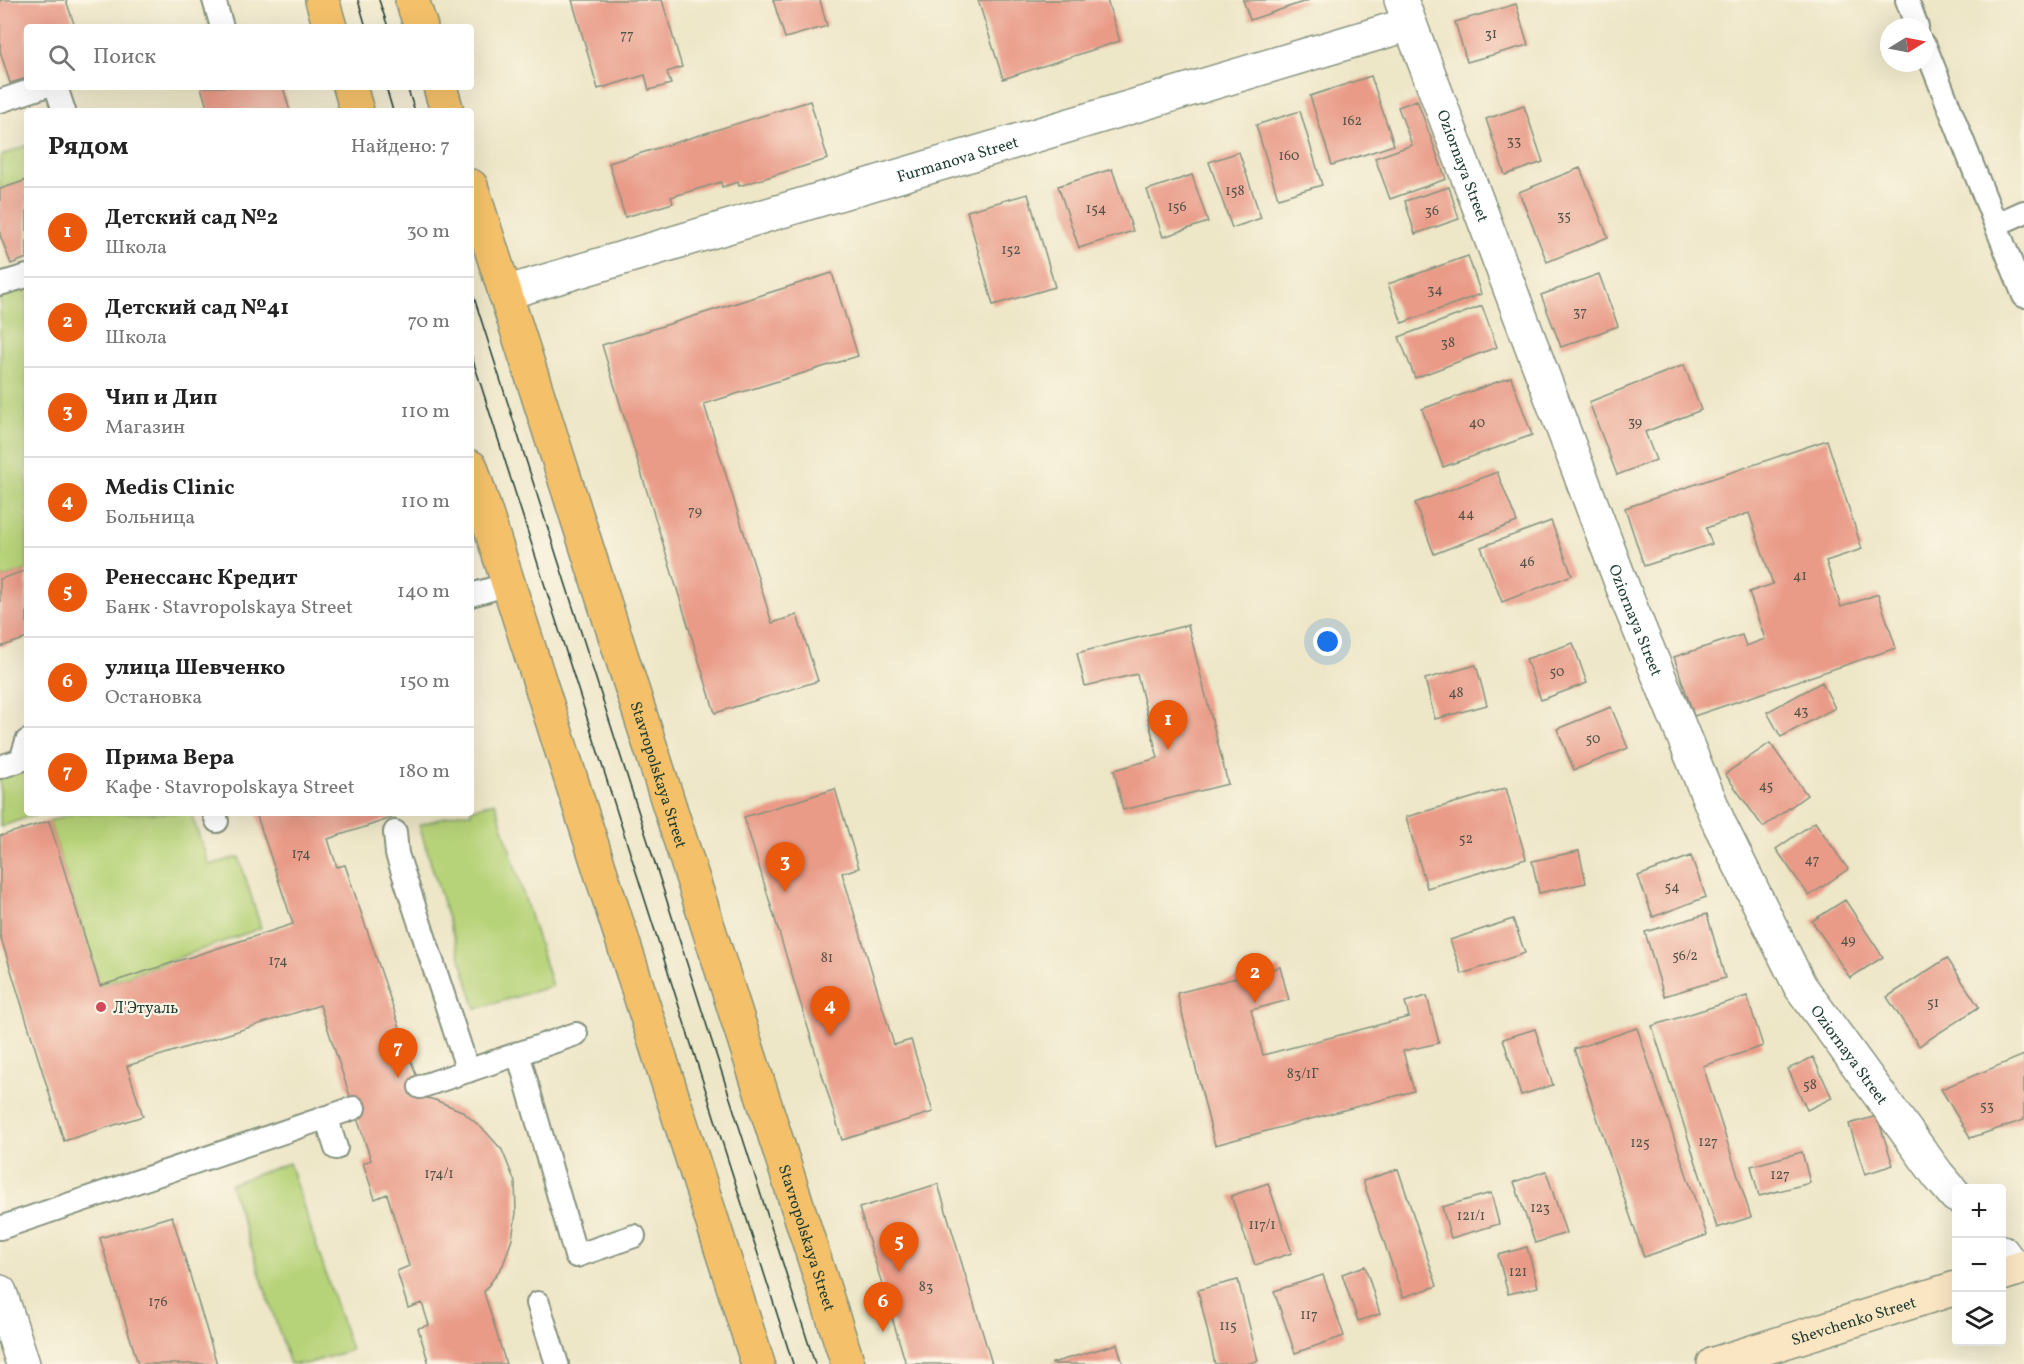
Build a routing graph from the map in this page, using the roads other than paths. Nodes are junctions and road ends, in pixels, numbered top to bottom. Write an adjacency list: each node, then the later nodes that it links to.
1 (214, 0): 7 (lane)
2 (322, 0): 8 (main road)
3 (412, 0): 9 (main road)
4 (1906, 0): 6 (lane)
5 (1406, 12): 24 (street, Furmanova Street); 39 (street, Oziornaya Street)
6 (1913, 18)
7 (221, 24)
8 (329, 24)
9 (420, 24)
10 (1934, 68): 21 (lane)
11 (33, 90): 15 (lane)
12 (57, 90): 16 (lane)
13 (351, 90): 17 (main road)
14 (441, 90): 18 (main road)
15 (0, 101)
16 (63, 108)
17 (356, 108)
18 (446, 108)
19 (474, 195): 24 (main road, Stavropolskaya Street)
20 (2024, 212): 21 (lane)
21 (1997, 224): 25 (lane)
22 (24, 277): 23 (lane)
23 (0, 284)
24 (505, 293): 48 (main road, Stavropolskaya Street)
25 (2024, 296)
26 (474, 476): 27 (main road)
27 (509, 584): 28 (lane); 47 (main road)
28 (474, 594)
29 (24, 750): 30 (lane)
30 (0, 767)
31 (395, 832): 34 (lane)
32 (576, 1034): 33 (lane)
33 (518, 1053): 34 (lane); 41 (lane)
34 (468, 1071): 35 (lane)
35 (420, 1087)
36 (354, 1108): 37 (lane)
37 (326, 1118): 38 (lane); 40 (lane)
38 (336, 1148)
39 (1952, 1191)
40 (0, 1228)
41 (634, 1236)
42 (1952, 1289): 49 (main road, Shevchenko Street)
43 (0, 1292): 45 (street)
44 (538, 1303): 46 (lane)
45 (23, 1364)
46 (557, 1364)
47 (758, 1364)
48 (848, 1364)
49 (1714, 1364)

